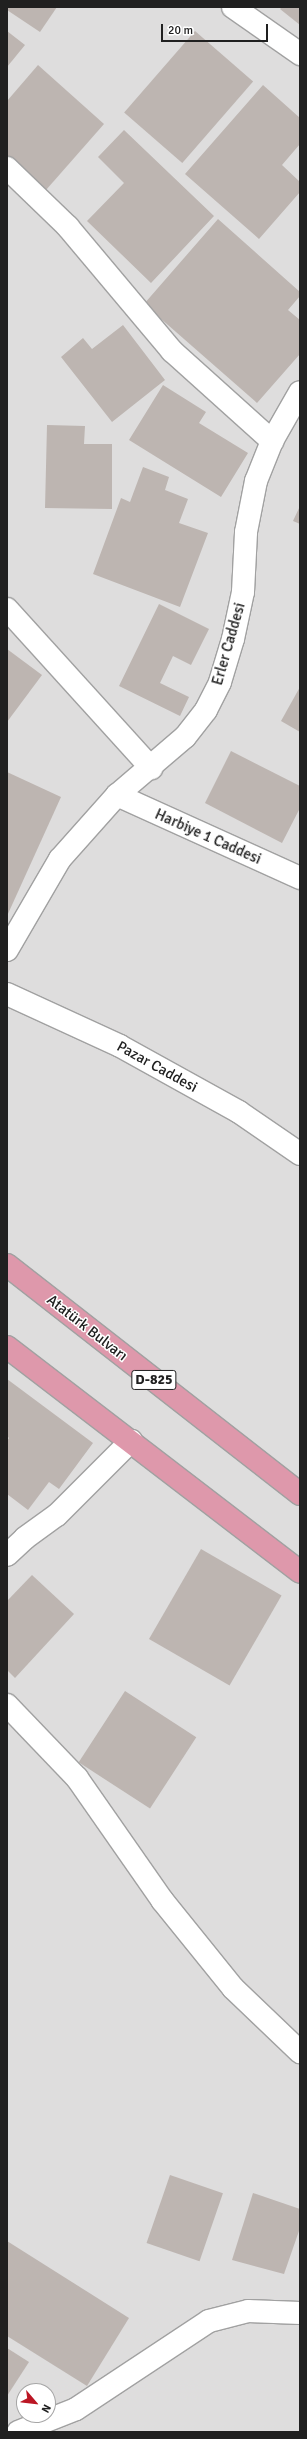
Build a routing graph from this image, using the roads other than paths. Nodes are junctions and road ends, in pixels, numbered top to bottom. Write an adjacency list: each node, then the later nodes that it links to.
1 (233, 7): 2 (street)
2 (300, 54)
3 (7, 168): 5 (street)
4 (300, 392): 5 (street, Erler Caddesi)
5 (272, 442): 7 (street, Erler Caddesi)
6 (7, 609): 7 (street)
7 (151, 768): 8 (street, Erler Caddesi)
8 (117, 795): 9 (street, Harbiye 1 Caddesi); 10 (street, Erler Caddesi)
9 (300, 878)
10 (7, 950)
11 (7, 994): 12 (street, Pazar Caddesi)
12 (300, 1154)
13 (7, 1265): 16 (highway, Atatürk Bulvarı / D-825)
14 (7, 1347): 15 (highway)
15 (131, 1442): 17 (street); 18 (highway)
16 (300, 1494)
17 (7, 1555)
18 (300, 1572)
19 (7, 1705): 20 (street)
20 (300, 2052)
21 (300, 2313): 22 (street)
22 (18, 2432)

